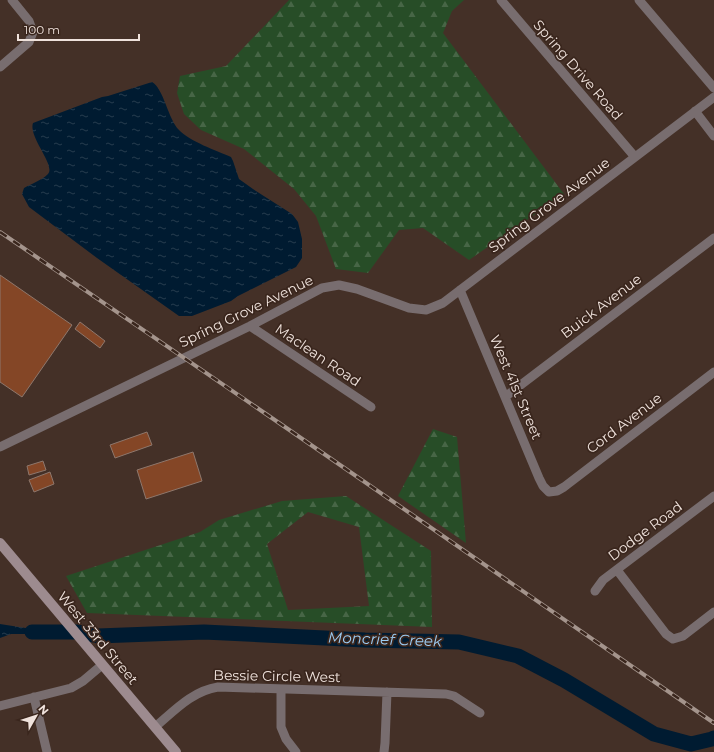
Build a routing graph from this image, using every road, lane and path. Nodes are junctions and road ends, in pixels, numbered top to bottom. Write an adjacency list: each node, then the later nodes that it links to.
1 (12, 0): 4 (street)
2 (501, 0): 9 (street, Spring Drive Road)
3 (639, 0): 5 (street)
4 (0, 67)
5 (714, 88)
6 (714, 97): 7 (street, Spring Grove Avenue)
7 (695, 111): 8 (street); 9 (street, Spring Grove Avenue)
8 (714, 136)
9 (634, 157): 11 (street, Spring Grove Avenue)
10 (714, 238): 14 (street, Buick Avenue)
11 (460, 290): 12 (street, Spring Grove Avenue); 14 (street, West 41st Street)
12 (250, 326): 15 (street, Maclean Road); 16 (street, Spring Grove Avenue)
13 (714, 372): 17 (street, Cord Avenue)
14 (505, 397): 17 (street, West 41st Street)
15 (371, 408)
16 (0, 447)
17 (549, 492)
18 (714, 496): 20 (street, Dodge Road)
19 (0, 543): 23 (street, West 33rd Street)
20 (617, 570): 21 (street, Dodge Road); 22 (street)
21 (595, 591)
22 (714, 612)
23 (102, 665): 26 (street); 29 (street, West 33rd Street)
24 (281, 689): 25 (street, Bessie Circle West); 29 (street, Bessie Circle West); 32 (street)
25 (387, 692): 28 (street, Bessie Circle West); 33 (street)
26 (34, 698): 27 (street); 30 (street)
27 (0, 706)
28 (480, 713)
29 (155, 727): 31 (street, West 33rd Street)
30 (47, 752)
31 (176, 752)
32 (296, 752)
33 (384, 752)

